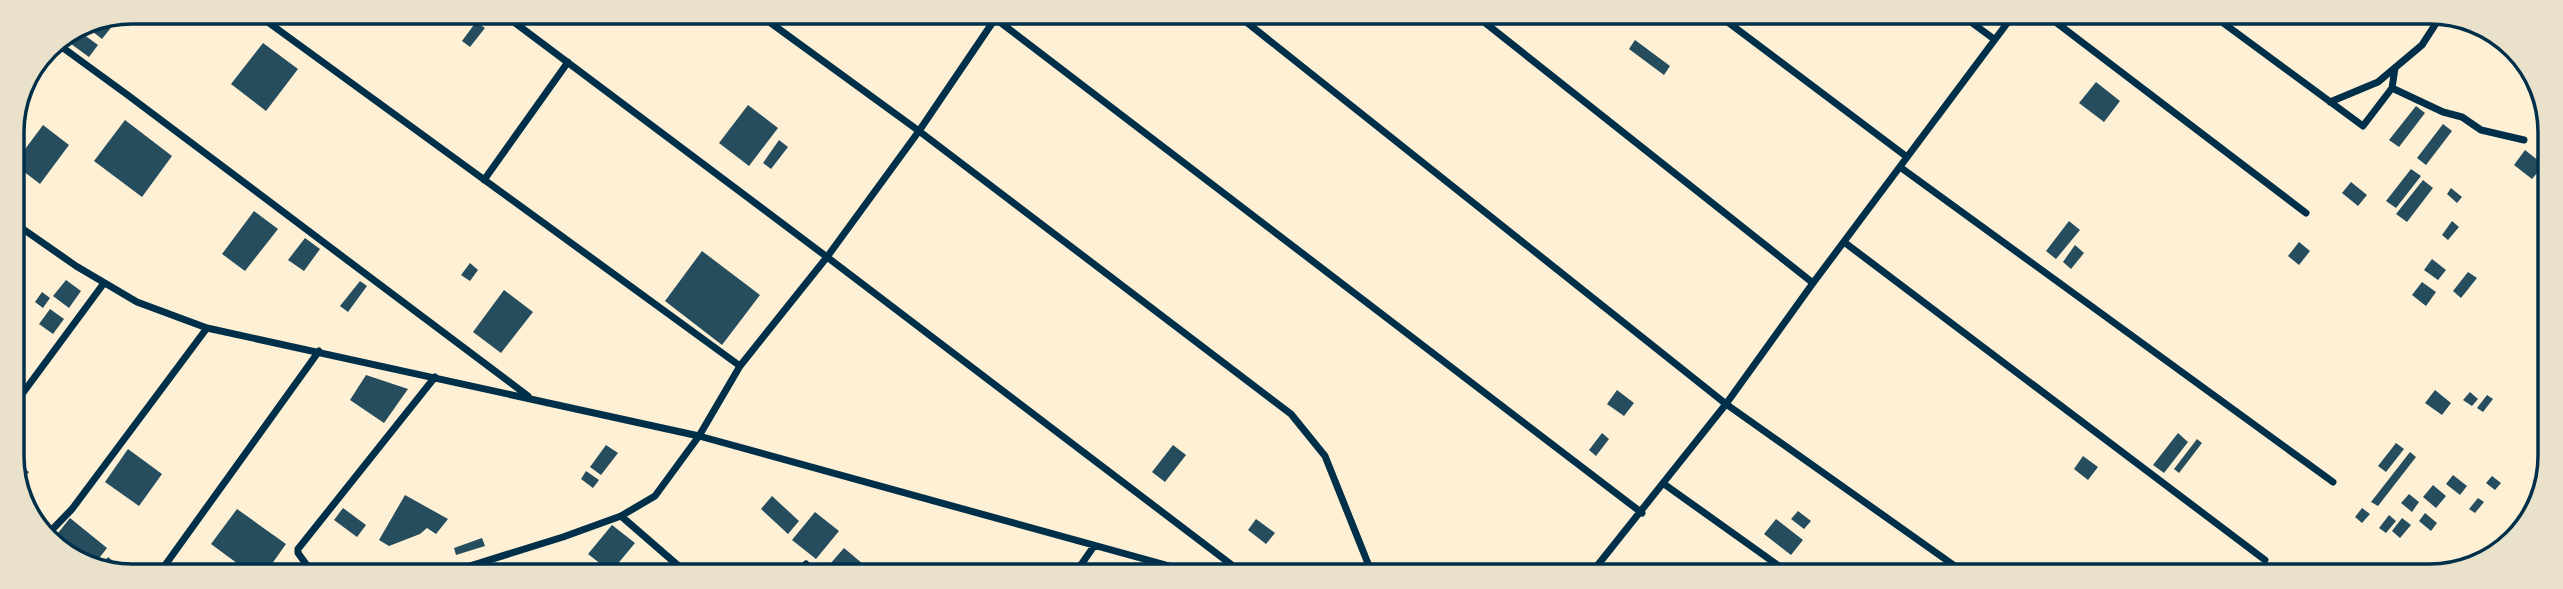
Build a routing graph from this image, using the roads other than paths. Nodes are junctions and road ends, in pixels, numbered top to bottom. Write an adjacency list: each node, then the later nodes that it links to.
1 (272, 25): 24 (street)
2 (518, 25): 16 (street)
3 (773, 25): 20 (street)
4 (988, 25): 20 (street)
5 (1007, 25): 41 (street)
6 (1250, 25): 37 (street)
7 (1489, 25): 30 (street)
8 (1732, 25): 22 (street)
9 (1976, 25): 14 (street)
10 (2005, 25): 14 (street)
11 (2059, 25): 25 (street)
12 (2226, 25): 19 (street)
13 (2435, 25): 17 (street)
14 (1994, 39): 22 (street)
15 (64, 49): 36 (street)
16 (568, 62): 24 (street); 28 (street)
17 (2395, 68): 18 (street); 19 (street)
18 (2392, 88): 19 (street); 21 (street)
19 (2330, 102)
20 (919, 131): 28 (street); 53 (street)
21 (2524, 140)
22 (1907, 157): 23 (street)
23 (1900, 167): 27 (street); 39 (street)
24 (484, 180): 33 (street)
25 (2306, 213)
26 (25, 233): 29 (street)
27 (1844, 242): 30 (street); 45 (street)
28 (827, 257): 33 (street); 52 (street)
29 (104, 283): 31 (street); 35 (street)
30 (1814, 283): 37 (street)
31 (207, 328): 32 (street); 43 (street)
32 (319, 351): 34 (street); 46 (street)
33 (740, 366): 38 (street)
34 (435, 377): 36 (street); 47 (street)
35 (25, 390)
36 (532, 398): 38 (street)
37 (1727, 404): 40 (street); 56 (street)
38 (699, 436): 42 (street); 44 (street)
39 (2333, 482)
40 (1664, 484): 41 (street); 55 (street)
41 (1642, 513): 54 (street)
42 (621, 516): 48 (street); 49 (street)
43 (53, 529)
44 (1094, 546): 50 (street); 51 (street)
45 (2265, 560)
46 (166, 564)
47 (306, 564)
48 (476, 564)
49 (676, 564)
50 (1082, 564)
51 (1161, 564)
52 (1231, 564)
53 (1368, 564)
54 (1600, 564)
55 (1776, 564)
56 (1952, 564)

